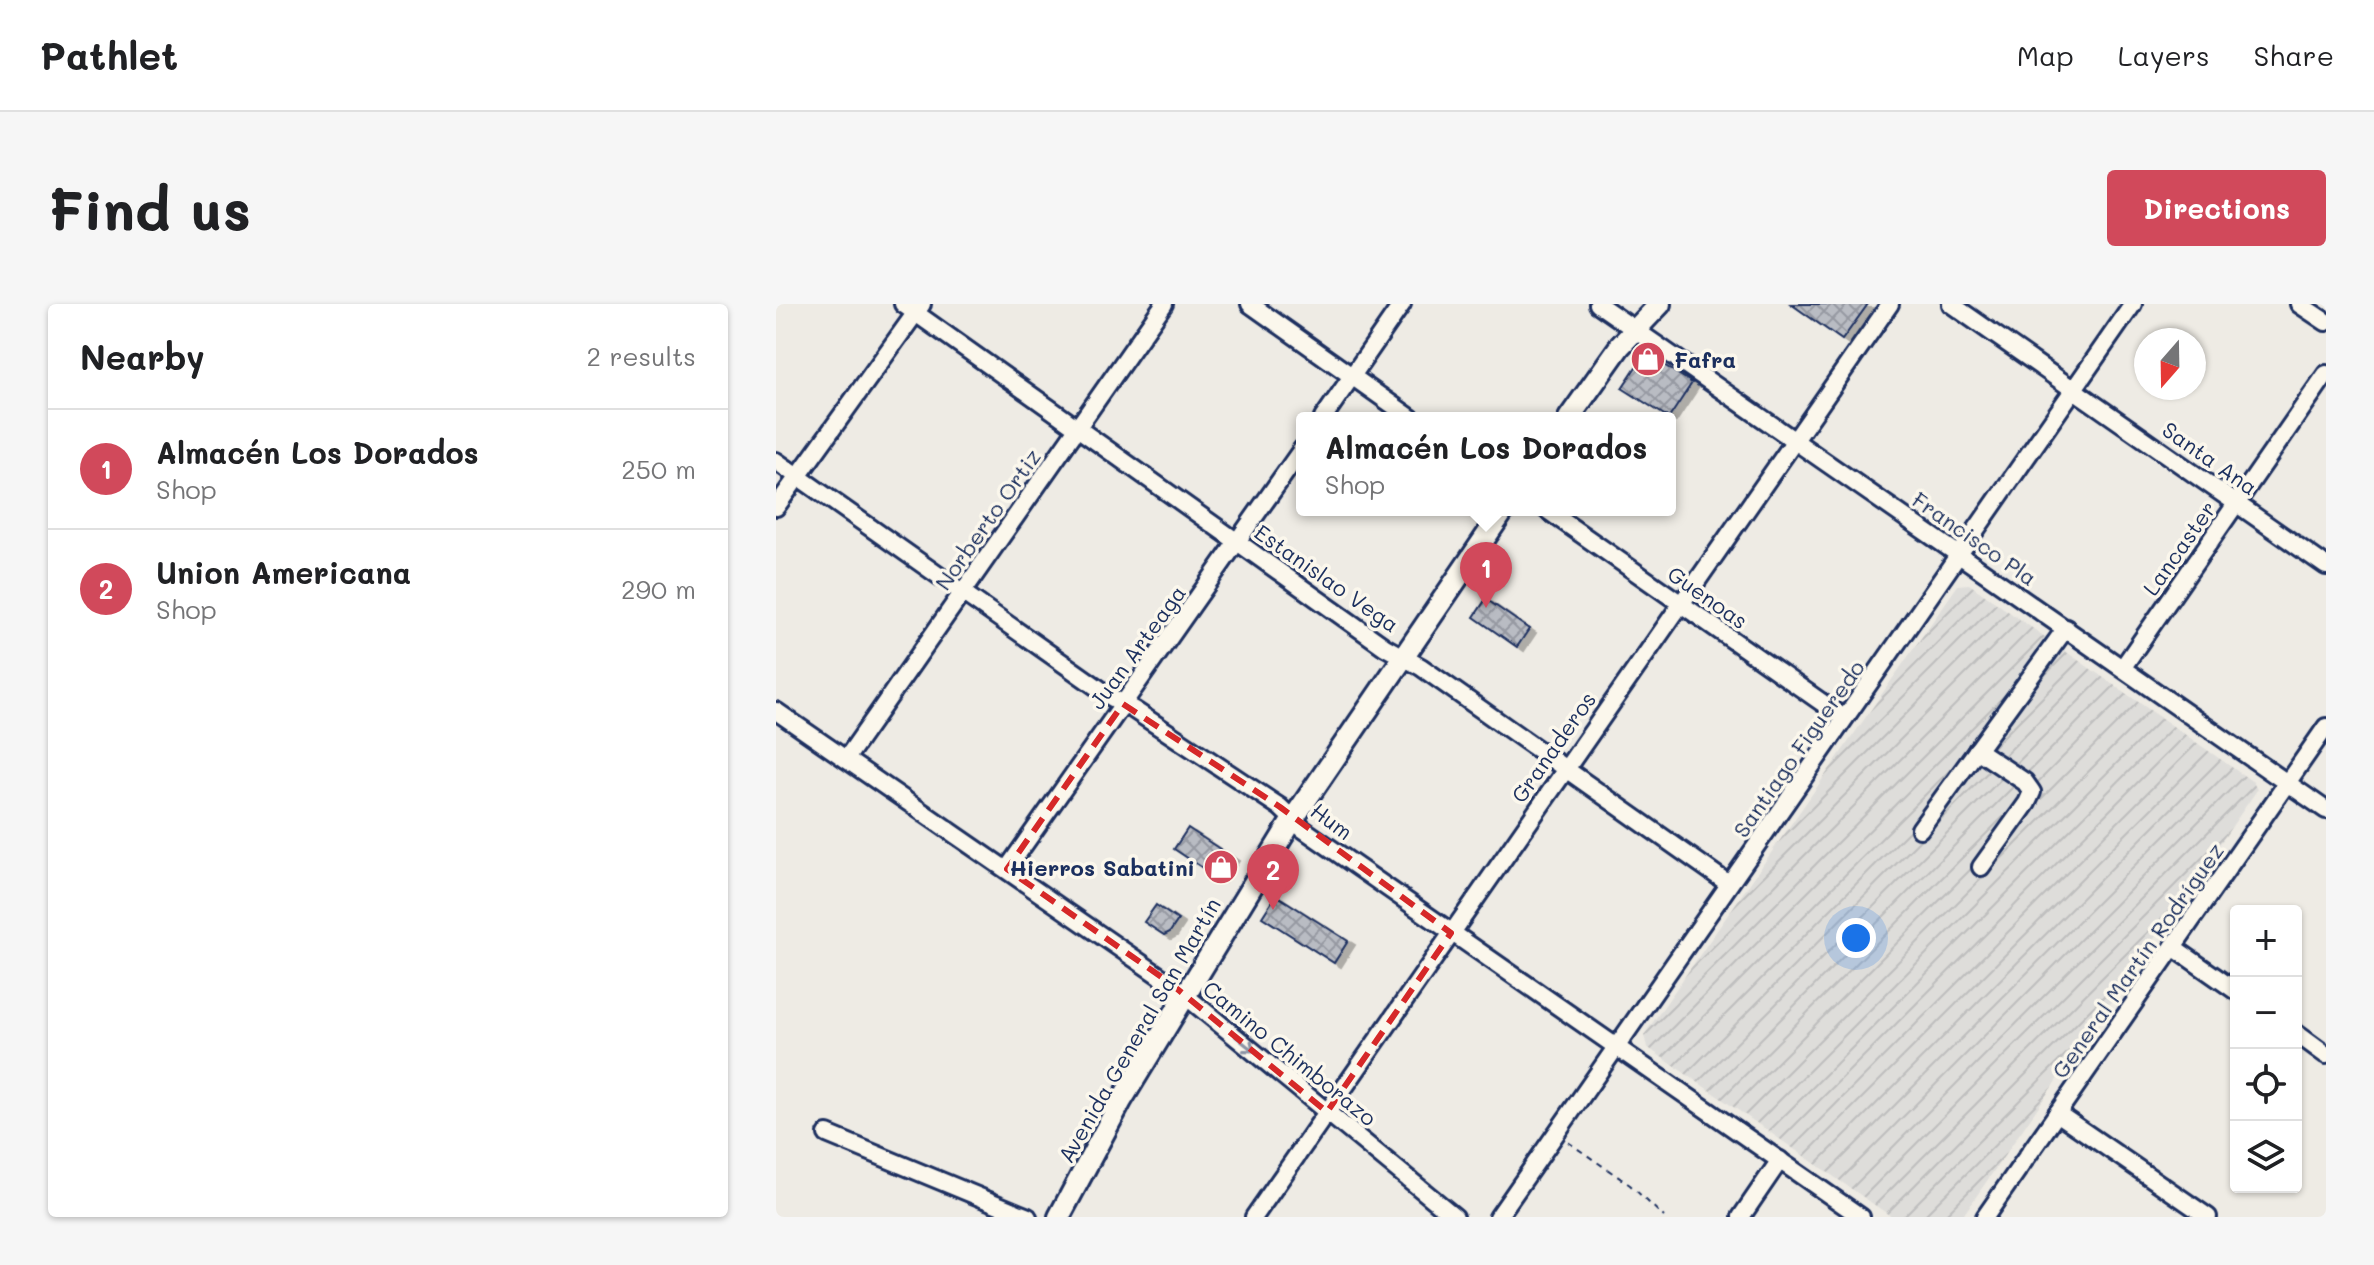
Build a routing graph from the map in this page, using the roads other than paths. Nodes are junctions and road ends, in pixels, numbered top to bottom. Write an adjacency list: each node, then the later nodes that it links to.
1 (1164, 304): 19 (street, Norberto Ortiz)
2 (1250, 304): 14 (street)
3 (1402, 304): 14 (street)
4 (1598, 304): 12 (street, Francisco Pla)
5 (1660, 304): 12 (main road)
6 (1890, 304): 20 (street, Granaderos)
7 (1951, 304): 15 (street, Santa Ana)
8 (2133, 304): 15 (street, Santiago Figueredo)
9 (2299, 304): 11 (street)
10 (914, 307): 19 (street, Estanislao Vega); 23 (street)
11 (2326, 322)
12 (1634, 329): 18 (main road); 20 (street, Francisco Pla)
13 (2326, 374): 24 (street, Lancaster)
14 (1352, 376): 16 (street); 17 (street)
15 (2073, 390): 24 (street, Santa Ana); 29 (street, Santiago Figueredo)
16 (1327, 412)
17 (1403, 412)
18 (1573, 412)
19 (1076, 429): 28 (street, Estanislao Vega); 31 (street, Norberto Ortiz)
20 (1795, 440): 29 (street, Francisco Pla); 32 (street, Granaderos)
21 (1296, 458): 28 (street, Juan Arteaga)
22 (776, 461): 23 (street, Hum)
23 (798, 476): 25 (street); 31 (street, Hum)
24 (2237, 503): 30 (street, Santa Ana); 35 (street, Lancaster)
25 (776, 507)
26 (1500, 516): 34 (main road, Avenida General San Martín)
27 (1555, 516): 32 (street, Guenoas)
28 (1239, 543): 34 (street, Estanislao Vega); 36 (street, Juan Arteaga)
29 (1959, 554): 33 (street, Francisco Pla); 38 (street, Santiago Figueredo)
30 (2326, 566)
31 (964, 592): 36 (street, Hum); 41 (street, Norberto Ortiz)
32 (1680, 605): 38 (street, Guenoas); 42 (street, Granaderos)
33 (2066, 628): 35 (street, Francisco Pla); 40 (street)
34 (1403, 657): 42 (street, Estanislao Vega); 45 (main road, Avenida General San Martín)
35 (2123, 667): 43 (street, Francisco Pla)
36 (1123, 704): 45 (street, Hum); 48 (street, Juan Arteaga)
37 (776, 711): 41 (street, Camino Chimborazo)
38 (1844, 718): 49 (street, Santiago Figueredo)
39 (2326, 727): 43 (street, General Martín Rodríguez)
40 (1977, 750): 46 (street); 47 (street)
41 (846, 759): 48 (street, Camino Chimborazo)
42 (1565, 770): 49 (street, Estanislao Vega); 50 (street, Granaderos)
43 (2287, 783): 44 (street, Francisco Pla); 51 (street, General Martín Rodríguez)
44 (2326, 810)
45 (1293, 819): 50 (street, Hum); 53 (main road, Avenida General San Martín)
46 (1920, 829)
47 (1981, 867)
48 (1007, 869): 53 (street, Camino Chimborazo)
49 (1729, 884): 55 (street, Santiago Figueredo)
50 (1451, 933): 55 (street, Hum); 57 (street, Granaderos)
51 (2173, 947): 52 (street); 58 (street, General Martín Rodríguez)
52 (2230, 987)
53 (1184, 995): 57 (street, Camino Chimborazo, one-way to 57); 62 (main road, Avenida General San Martín)
54 (2302, 1037): 56 (street)
55 (1616, 1048): 60 (street, Hum); 65 (street, Santiago Figueredo)
56 (2326, 1055)
57 (1327, 1112): 63 (street, Granaderos); 64 (street, Camino Chimborazo)
58 (2057, 1113): 68 (street, General Martín Rodríguez); 69 (street)
59 (827, 1134): 61 (street)
60 (1780, 1160): 66 (street); 67 (street, Hum)
61 (1028, 1217)
62 (1059, 1217)
63 (1254, 1217)
64 (1455, 1217)
65 (1498, 1217)
66 (1741, 1217)
67 (1861, 1217)
68 (1985, 1217)
69 (2208, 1217)

